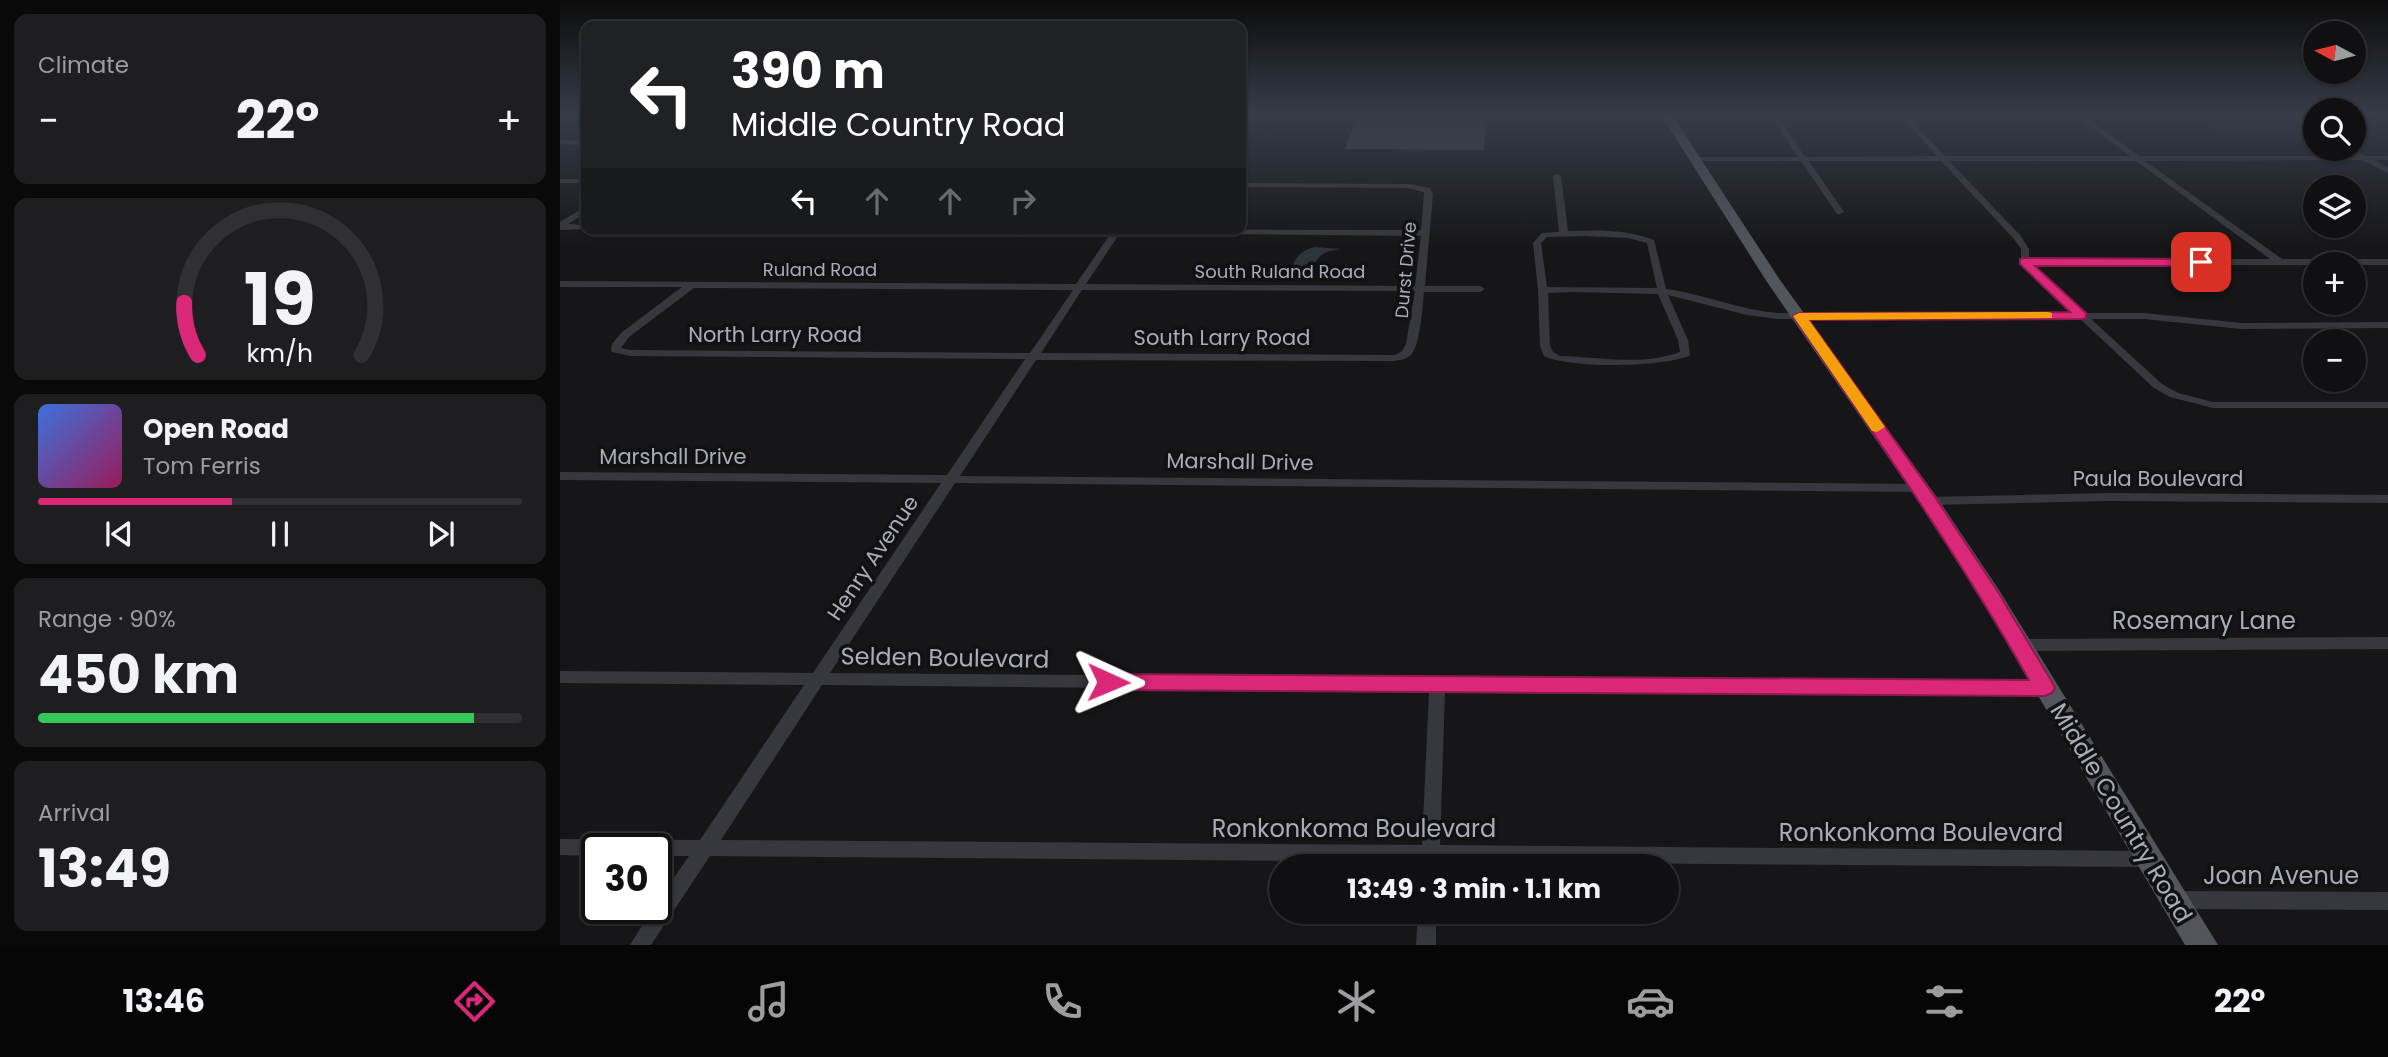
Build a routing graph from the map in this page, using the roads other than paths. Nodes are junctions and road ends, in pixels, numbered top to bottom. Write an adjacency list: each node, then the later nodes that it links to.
1 (1694, 159): 30 (main road)
2 (1803, 159): 11 (street)
3 (1944, 159): 19 (street)
4 (2139, 159): 20 (street)
5 (2366, 159): 6 (street)
6 (2388, 171)
7 (1557, 176): 17 (street)
8 (560, 181): 9 (street)
9 (581, 181)
10 (1246, 186): 16 (street, Durst Drive)
11 (1840, 212)
12 (581, 213): 13 (street)
13 (560, 226): 14 (street)
14 (581, 227)
15 (1246, 231): 16 (street)
16 (1424, 233): 25 (street, Durst Drive)
17 (1564, 234): 27 (street); 28 (street)
18 (1115, 235): 24 (street, Henry Avenue)
19 (2024, 262): 20 (street); 29 (street)
20 (2280, 262): 21 (street)
21 (2388, 262)
22 (560, 284): 23 (street, Ruland Road)
23 (691, 285): 24 (street, Ruland Road); 33 (street, North Larry Road)
24 (1080, 286): 25 (street, South Ruland Road); 33 (street, Henry Avenue)
25 (1418, 289): 26 (street, South Ruland Road); 32 (street, Durst Drive)
26 (1480, 289)
27 (1543, 290): 28 (street); 28 (street)
28 (1662, 290): 30 (street)
29 (2082, 315): 30 (street); 31 (street); 34 (street)
30 (1799, 316): 37 (main road)
31 (2388, 325)
32 (1408, 352): 33 (street, South Larry Road)
33 (1035, 355): 36 (street, Henry Avenue)
34 (2388, 405)
35 (560, 476): 36 (street, Marshall Drive)
36 (951, 479): 37 (street, Marshall Drive); 42 (street, Henry Avenue)
37 (1924, 495): 38 (street, Paula Boulevard); 40 (main road, Middle Country Road)
38 (2388, 499)
39 (2388, 643): 40 (street, Rosemary Lane)
40 (2020, 645): 44 (main road, Middle Country Road)
41 (560, 677): 42 (street, Selden Boulevard)
42 (816, 679): 43 (street, Selden Boulevard); 46 (street, Henry Avenue)
43 (1437, 685): 44 (street, Selden Boulevard); 47 (street)
44 (2045, 688): 49 (main road, Middle Country Road)
45 (560, 847): 46 (street, Ronkonkoma Boulevard)
46 (705, 848): 48 (street, Ronkonkoma Boulevard); 54 (street, Henry Avenue)
47 (1430, 854)
48 (1269, 857)
49 (2148, 859): 50 (street, Ronkonkoma Boulevard); 51 (main road, Middle Country Road)
50 (1679, 860)
51 (2173, 900): 52 (street, Joan Avenue); 56 (main road, Middle Country Road)
52 (2388, 901)
53 (1427, 924): 55 (street)
54 (640, 945)
55 (1426, 945)
56 (2203, 945)

